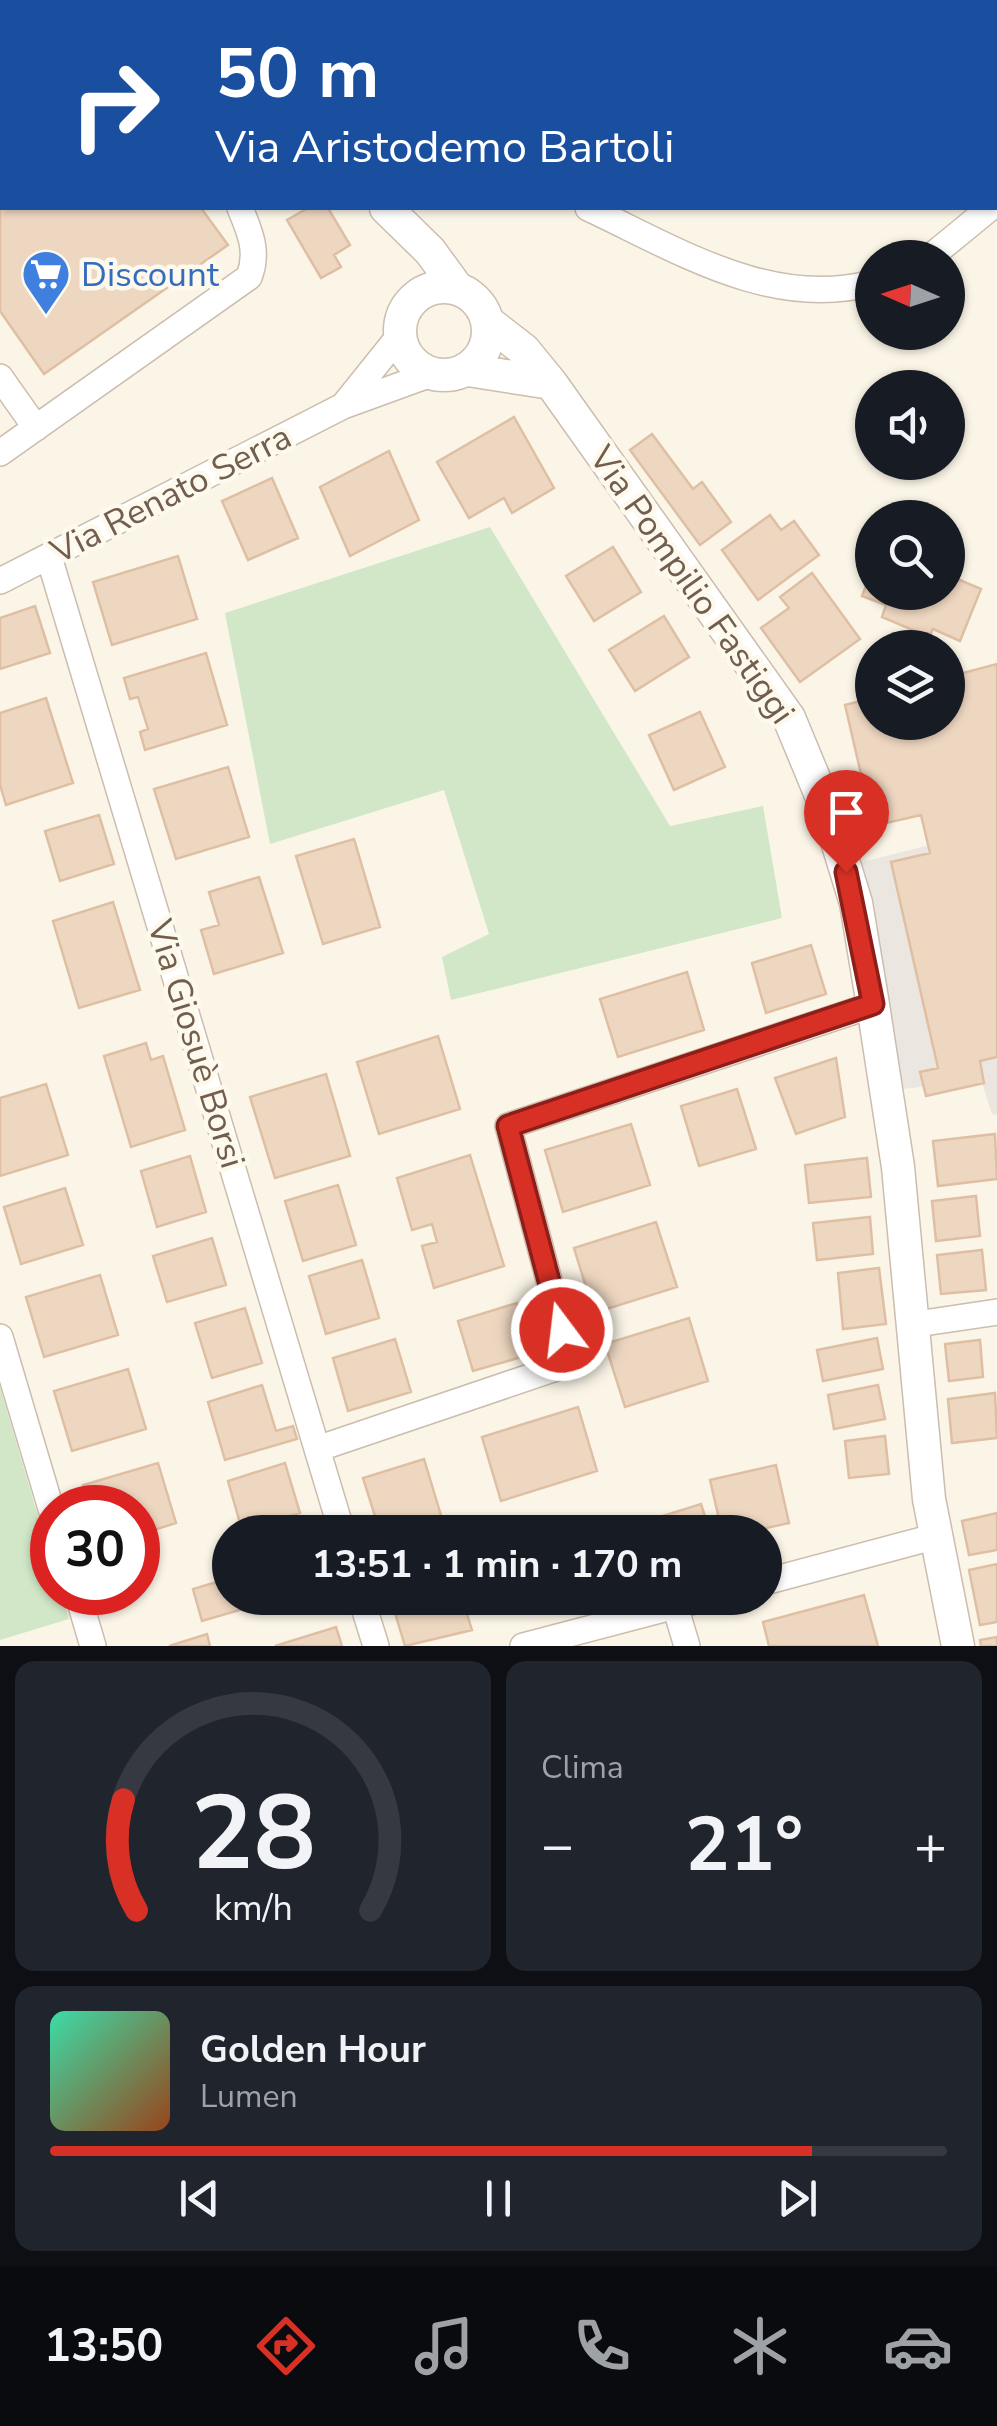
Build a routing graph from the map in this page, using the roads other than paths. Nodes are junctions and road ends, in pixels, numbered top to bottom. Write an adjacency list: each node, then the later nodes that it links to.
1 (241, 210): 17 (street)
2 (388, 210): 5 (street)
3 (592, 210): 7 (street)
4 (987, 210): 6 (street)
5 (408, 232): 8 (street); 9 (street)
6 (951, 240)
7 (855, 285)
8 (456, 288): 9 (street); 10 (street)
9 (418, 296): 11 (street)
10 (488, 322): 12 (street); 15 (street, Via Pompilio Fastiggi)
11 (400, 336): 13 (street); 16 (street, Via Renato Serra)
12 (468, 370): 13 (street); 15 (street)
13 (431, 374): 16 (street, Via Renato Serra)
14 (0, 377): 17 (street)
15 (551, 383): 21 (street, Via Pompilio Fastiggi)
16 (343, 406): 19 (street, Via Renato Serra)
17 (36, 428): 18 (street)
18 (0, 453)
19 (49, 556): 20 (street, Via Renato Serra); 25 (street, Via Giosuè Borsi)
20 (0, 581)
21 (873, 1004): 23 (street, Via Pompilio Fastiggi); 25 (street)
22 (997, 1312): 23 (street)
23 (910, 1325): 28 (street, Via Pompilio Fastiggi)
24 (0, 1337): 26 (street)
25 (317, 1449): 27 (street, Via Giosuè Borsi)
26 (44, 1485)
27 (337, 1515)
28 (937, 1536): 29 (street); 38 (street, Via Pompilio Fastiggi)
29 (782, 1577)
30 (84, 1615): 34 (street)
31 (366, 1615): 35 (street)
32 (641, 1615): 36 (street)
33 (677, 1615): 37 (street)
34 (93, 1646)
35 (376, 1646)
36 (522, 1646)
37 (686, 1646)
38 (958, 1646)

